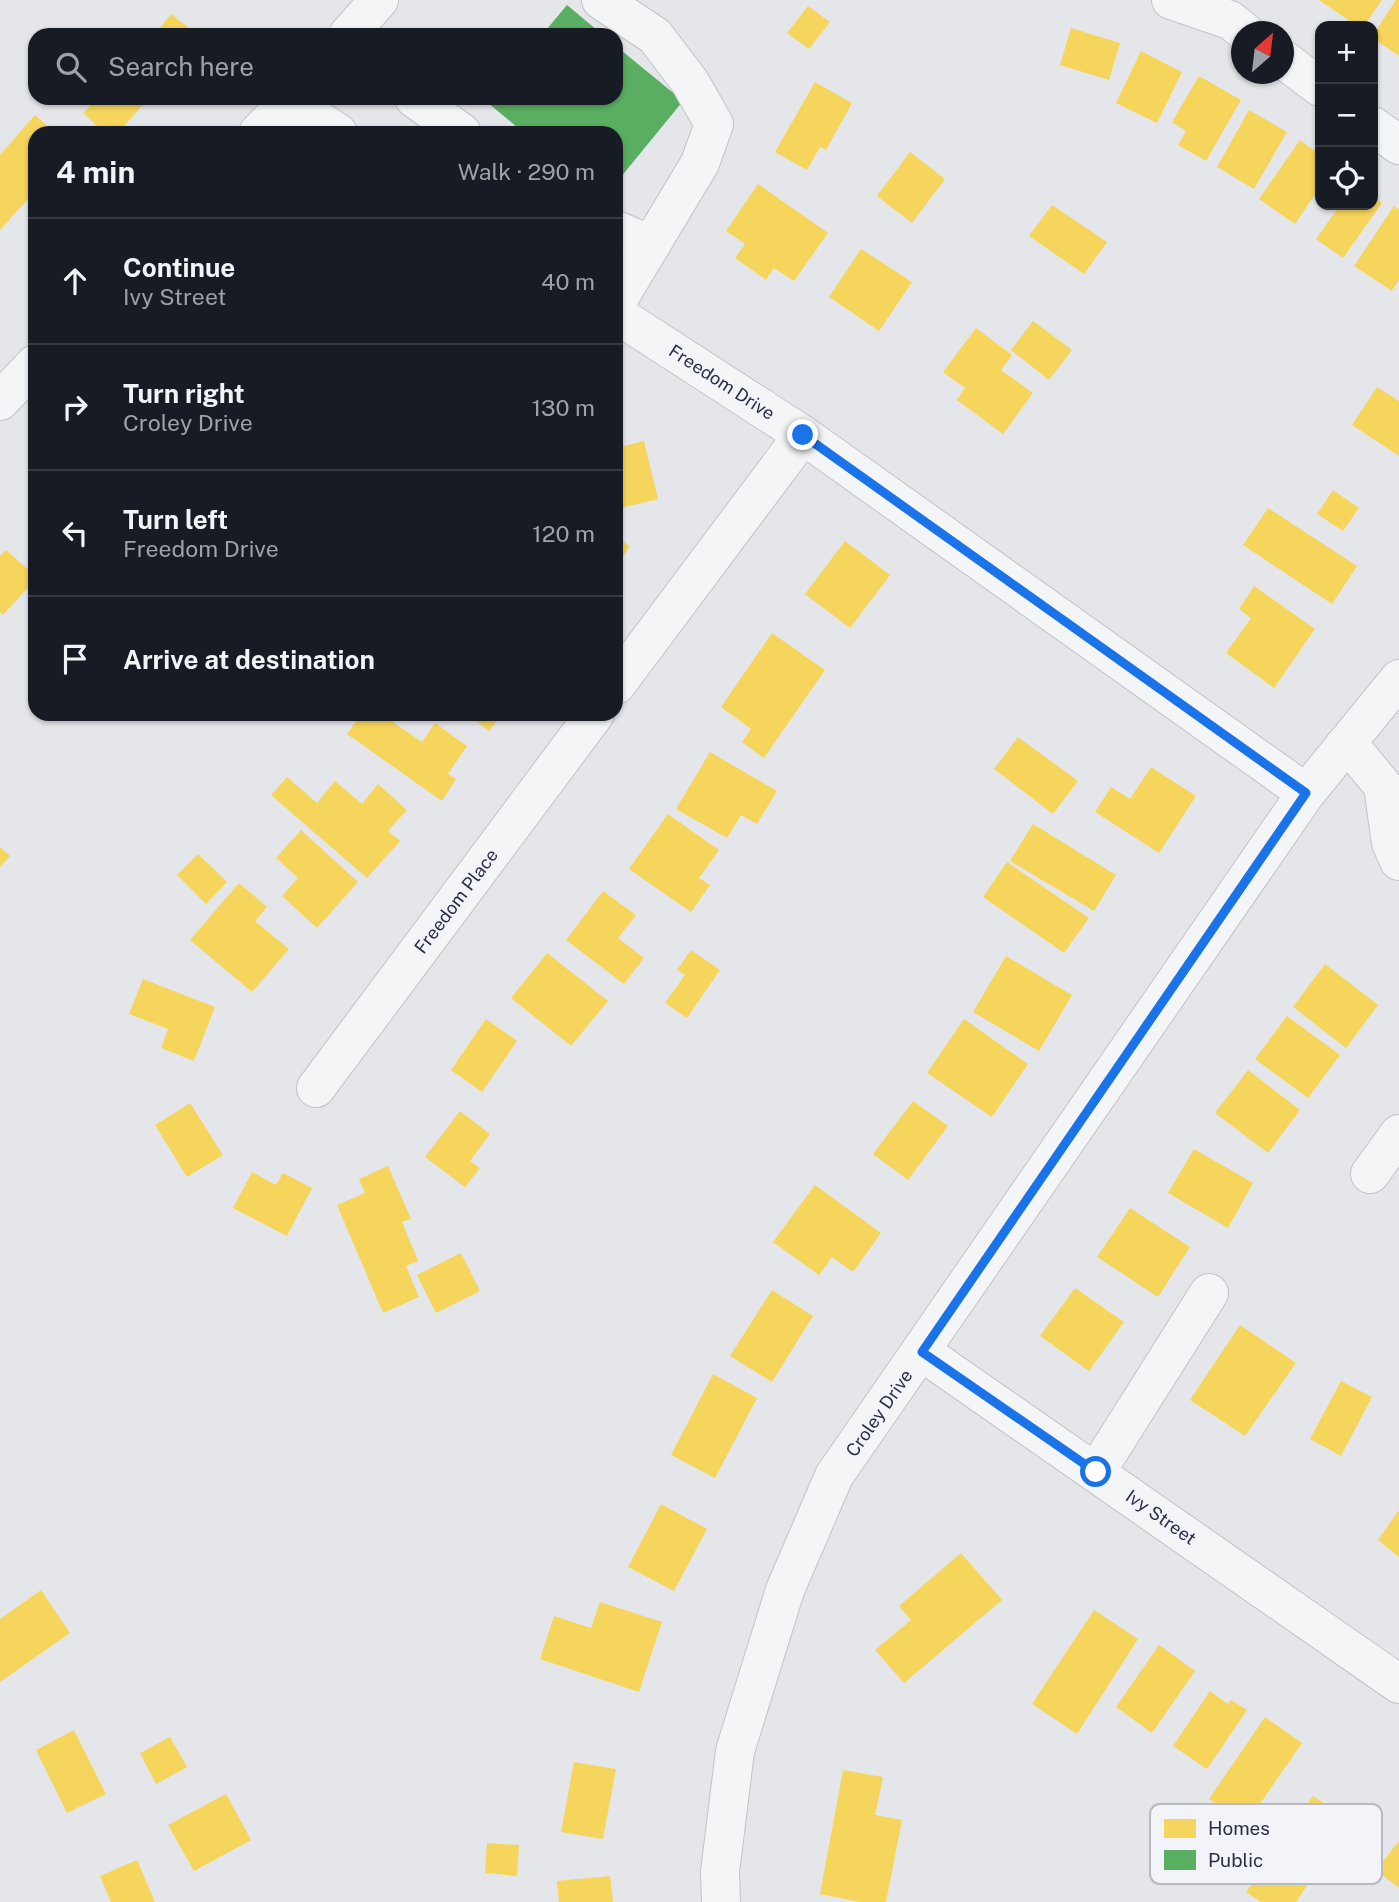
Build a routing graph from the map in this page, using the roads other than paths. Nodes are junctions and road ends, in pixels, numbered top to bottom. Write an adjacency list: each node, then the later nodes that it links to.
1 (379, 0): 5 (street)
2 (601, 0): 17 (street)
3 (1171, 0): 4 (street)
4 (1240, 17)
5 (354, 28)
6 (1294, 68): 7 (street)
7 (1316, 84)
8 (284, 105): 11 (street)
9 (298, 105): 12 (street)
10 (424, 105): 13 (street)
11 (265, 126)
12 (328, 126)
13 (452, 126)
14 (1378, 129): 15 (street)
15 (1399, 145)
16 (623, 233): 17 (street)
17 (651, 245): 18 (street)
18 (623, 291)
19 (623, 319): 22 (street, Freedom Drive)
20 (28, 372): 21 (street)
21 (0, 401)
22 (803, 435): 23 (street); 27 (street, Freedom Drive)
23 (623, 676)
24 (1399, 679): 26 (street, Croley Drive)
25 (590, 721): 29 (street, Freedom Place)
26 (1344, 746): 27 (street, Croley Drive); 28 (street)
27 (1306, 793): 33 (street, Croley Drive)
28 (1399, 861)
29 (316, 1088)
30 (1399, 1134): 31 (street)
31 (1370, 1174)
32 (1209, 1293): 34 (street)
33 (922, 1352): 34 (street, Ivy Street); 36 (street, Croley Drive)
34 (1096, 1472): 35 (street, Ivy Street)
35 (1399, 1684)
36 (721, 1902)

